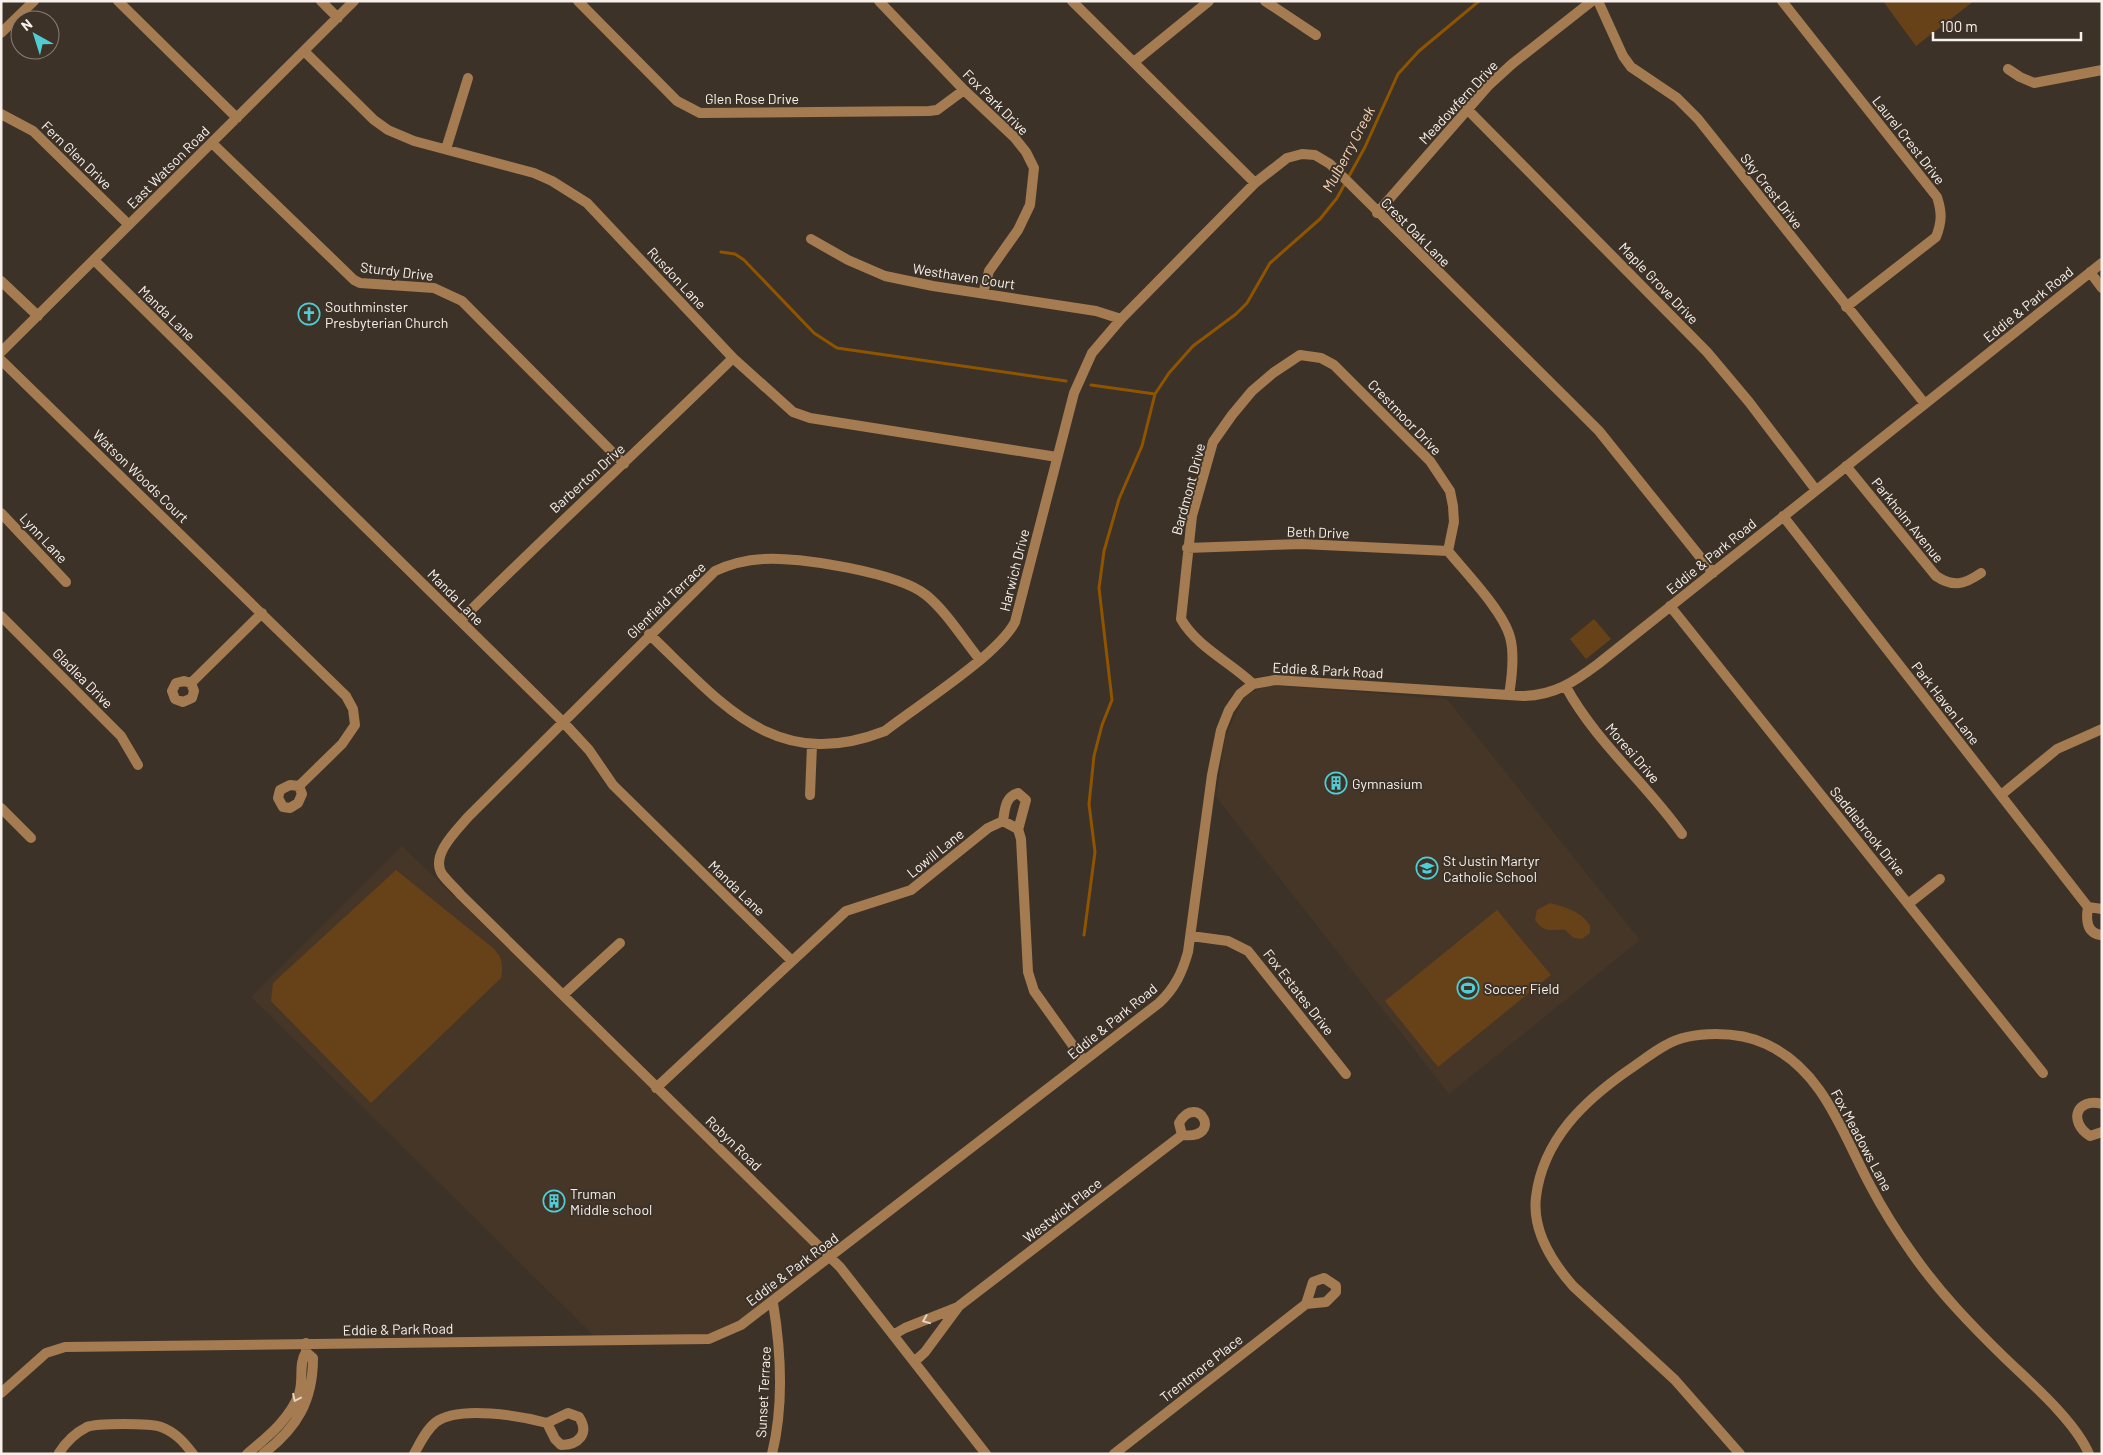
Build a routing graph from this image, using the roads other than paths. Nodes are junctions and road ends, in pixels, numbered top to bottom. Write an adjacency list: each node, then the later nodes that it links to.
1 (34, 1): 14 (street)
2 (118, 1): 24 (street)
3 (321, 1): 13 (street)
4 (354, 1): 13 (street, East Watson Road)
5 (578, 1): 21 (street, Glen Rose Drive)
6 (879, 1): 21 (street, Fox Park Drive)
7 (1072, 1): 17 (street)
8 (1209, 1): 17 (street)
9 (1265, 1): 15 (street)
10 (1592, 1): 22 (street, Meadowfern Drive)
11 (1598, 1): 37 (street, Sky Crest Drive)
12 (1782, 1): 37 (street, Laurel Crest Drive)
13 (338, 18): 16 (street, East Watson Road)
14 (1, 33)
15 (1316, 35)
16 (304, 51): 24 (street, East Watson Road); 26 (street, Rusdon Lane)
17 (1134, 62): 27 (street)
18 (2008, 69): 19 (street)
19 (2102, 70)
20 (468, 78): 26 (street)
21 (964, 90): 36 (street, Fox Park Drive)
22 (1467, 109): 28 (street, Meadowfern Drive); 48 (street, Maple Grove Drive)
23 (1, 114): 29 (street, Fern Glen Drive)
24 (237, 118): 25 (street, East Watson Road)
25 (212, 143): 29 (street, East Watson Road); 46 (street, Sturdy Drive)
26 (446, 149): 41 (street, Rusdon Lane)
27 (1256, 183): 28 (street, Crest Oak Lane); 39 (street, Harwich Drive)
28 (1377, 213): 53 (street, Crest Oak Lane)
29 (129, 225): 31 (street, East Watson Road)
30 (810, 239): 36 (street, Westhaven Court)
31 (94, 260): 38 (street, East Watson Road); 59 (street, Manda Lane)
32 (2102, 263): 33 (street, Eddie & Park Road)
33 (2090, 272): 35 (street); 44 (street, Eddie & Park Road)
34 (1, 281): 38 (street)
35 (2102, 288)
36 (983, 293): 39 (street, Westhaven Court)
37 (1846, 307): 44 (street, Sky Crest Drive)
38 (38, 316): 40 (street, East Watson Road)
39 (1121, 318): 45 (street, Harwich Drive)
40 (1, 352)
41 (733, 358): 45 (street, Rusdon Lane); 46 (street, Barberton Drive)
42 (1321, 358): 51 (street, Bardmont Drive); 52 (street, Crestmoor Drive)
43 (1, 360): 57 (street, Watson Woods Court)
44 (1925, 404): 47 (street, Eddie & Park Road)
45 (1057, 457): 61 (street, Harwich Drive)
46 (624, 464): 59 (street, Barberton Drive)
47 (1846, 466): 48 (street, Eddie & Park Road); 54 (street, Parkholm Avenue)
48 (1816, 490): 50 (street, Eddie & Park Road)
49 (1, 513): 55 (street, Lynn Lane)
50 (1783, 516): 53 (street, Eddie & Park Road); 71 (street, Park Haven Lane)
51 (1187, 548): 52 (street, Beth Drive); 63 (street, Bardmont Drive)
52 (1448, 552): 65 (street)
53 (1713, 573): 56 (street, Eddie & Park Road)
54 (1981, 573)
55 (66, 582)
56 (1670, 606): 64 (street, Eddie & Park Road); 80 (street, Saddlebrook Drive)
57 (262, 613): 62 (street); 70 (street, Watson Woods Court)
58 (1, 616): 69 (street, Gladlea Drive)
59 (461, 620): 66 (street, Manda Lane)
60 (649, 634): 61 (street, Glenfield Terrace); 66 (street, Glenfield Terrace); 68 (street, Harwich Drive)
61 (980, 660): 68 (street, Harwich Drive)
62 (191, 683)
63 (1253, 684): 65 (street, Eddie & Park Road); 84 (street, Eddie & Park Road)
64 (1566, 686): 65 (street, Eddie & Park Road); 76 (street, Moresi Drive)
65 (1509, 695)
66 (564, 723): 78 (street, Glenfield Terrace); 86 (street, Manda Lane)
67 (2102, 729): 71 (street)
68 (812, 745): 72 (street)
69 (138, 766)
70 (299, 786)
71 (2001, 794): 81 (street, Park Haven Lane)
72 (810, 795)
73 (1, 808): 77 (street)
74 (1003, 821): 75 (street); 75 (street); 86 (street, Lowill Lane)
75 (1018, 830): 88 (street)
76 (1682, 834)
77 (31, 838)
78 (441, 872): 87 (street, Robyn Road)
79 (1940, 879): 80 (street)
80 (1908, 904): 90 (street, Saddlebrook Drive)
81 (2088, 907): 82 (street); 83 (street, Park Haven Lane)
82 (2102, 909)
83 (2102, 934)
84 (1191, 936): 88 (street, Eddie & Park Road); 89 (street, Fox Estates Drive)
85 (620, 943): 87 (street)
86 (791, 960): 91 (street, Lowill Lane)
87 (563, 995): 91 (street, Robyn Road)
88 (1084, 1061): 95 (street, Eddie & Park Road)
89 (1346, 1074)
90 (2043, 1074)
91 (656, 1088): 95 (street, Robyn Road)
92 (2102, 1104): 93 (street)
93 (2102, 1132)
94 (1182, 1135): 98 (street, Westwick Place)
95 (830, 1258): 96 (street, Eddie & Park Road); 99 (street, Robyn Road)
96 (773, 1302): 100 (street, Eddie & Park Road); 109 (street, Sunset Terrace)
97 (1306, 1304): 111 (street, Trentmore Place)
98 (959, 1306): 99 (street, Westwick Place, one-way to 99); 101 (street, Westwick Place)
99 (894, 1336): 101 (street, Robyn Road)
100 (306, 1348): 102 (street, Eddie & Park Road); 106 (street, one-way to 106); 107 (street)
101 (914, 1362): 110 (street, Robyn Road)
102 (1, 1393)
103 (547, 1423): 108 (street)
104 (59, 1454): 105 (street)
105 (193, 1454)
106 (247, 1454)
107 (263, 1454)
108 (414, 1454)
109 (772, 1454)
110 (986, 1454)
111 (1114, 1454)
112 (1740, 1454): 113 (street, Fox Meadows Lane)
113 (2090, 1454)

